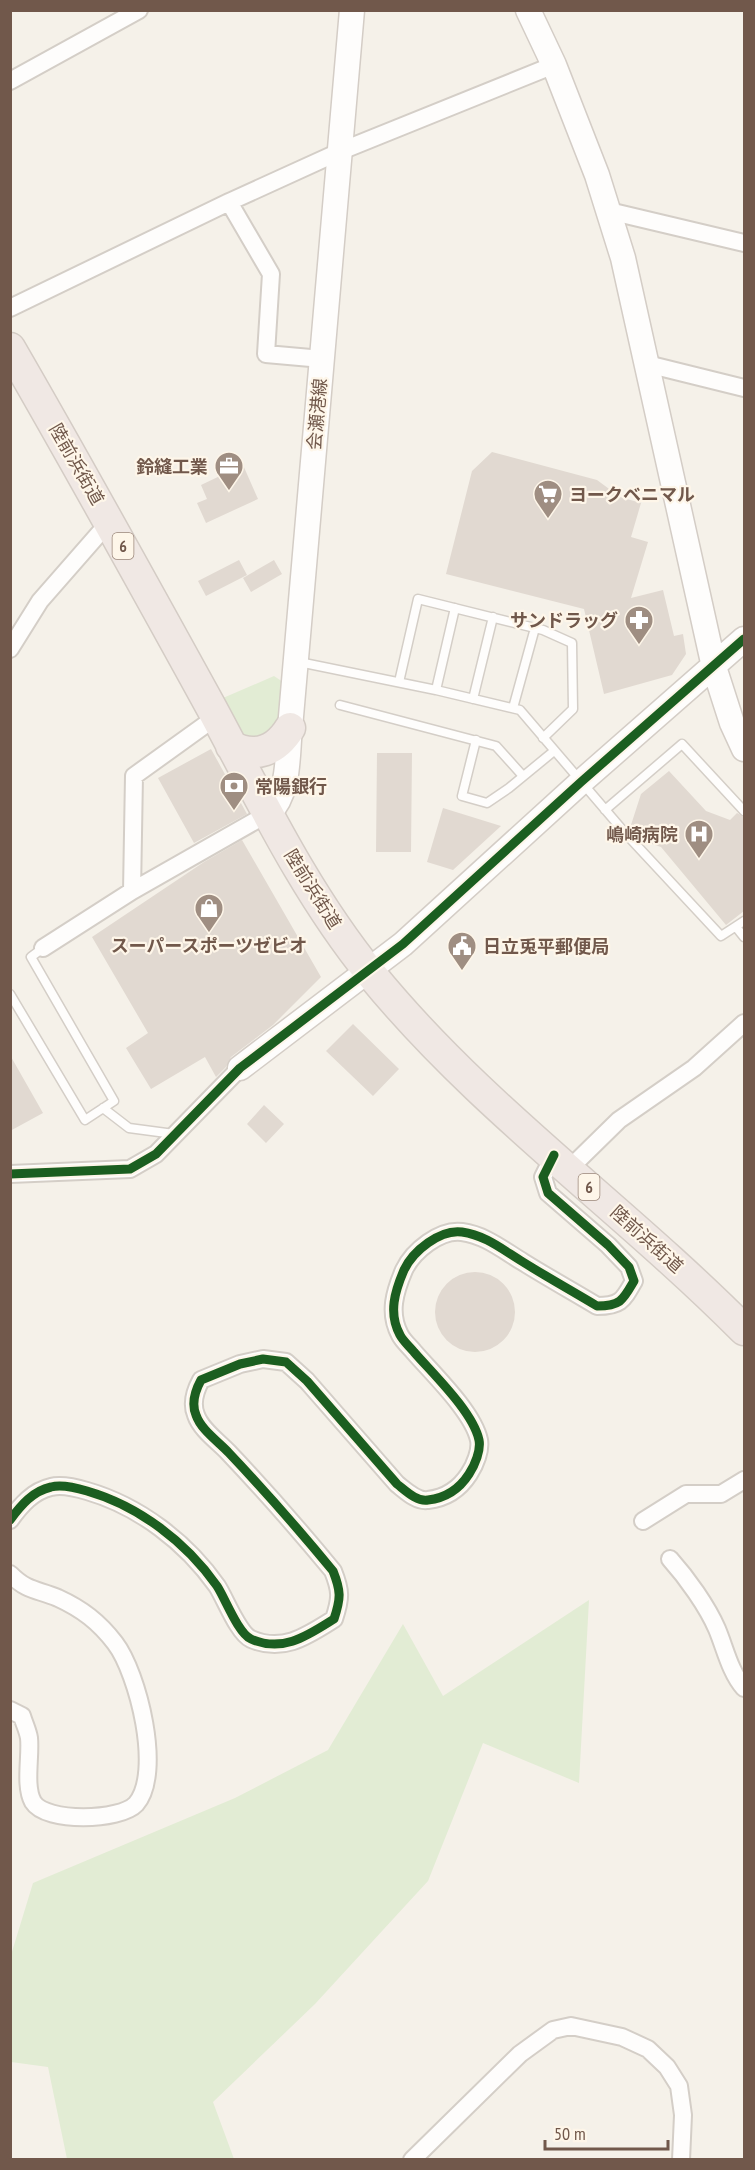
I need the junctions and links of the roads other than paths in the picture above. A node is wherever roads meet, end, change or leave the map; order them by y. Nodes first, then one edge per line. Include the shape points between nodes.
1 (139, 10) edge
2 (352, 10) edge
3 (528, 10) edge
4 (554, 65) junction
5 (10, 81) edge
6 (341, 151) junction
7 (229, 202) junction
8 (609, 212) junction
9 (744, 243) edge
10 (10, 308) edge
11 (10, 348) edge
12 (322, 359) junction
13 (647, 364) junction
14 (744, 388) edge
15 (110, 521) junction
16 (455, 608) junction
17 (493, 617) junction
18 (535, 628) junction
19 (744, 639) edge
20 (10, 649) edge
21 (296, 661) junction
22 (714, 667) junction
23 (399, 682) junction
24 (436, 690) junction
25 (473, 699) junction
26 (340, 705) dead end
27 (513, 708) junction
28 (216, 717) junction
29 (290, 728) junction
30 (543, 738) junction
31 (476, 740) junction
32 (231, 746) junction
33 (744, 749) edge
34 (554, 751) junction
35 (523, 776) junction
36 (581, 782) junction
37 (605, 810) junction
38 (744, 811) edge
39 (269, 813) junction
40 (132, 891) junction
41 (744, 921) edge
42 (736, 927) junction
43 (744, 937) edge
44 (43, 948) joint
45 (369, 971) junction
46 (10, 994) edge
47 (744, 1023) edge
48 (240, 1068) joint
49 (103, 1108) junction
50 (174, 1134) junction
51 (562, 1162) junction
52 (10, 1174) edge
53 (744, 1330) edge
54 (744, 1480) edge
55 (54, 1486) junction
56 (10, 1504) edge
57 (10, 1520) edge
58 (643, 1521) dead end
59 (670, 1560) dead end
60 (10, 1574) edge
61 (744, 1688) edge
62 (10, 1710) edge
63 (412, 2160) edge
64 (681, 2160) edge

1 - 5 street
2 - 6 street, 会瀬港線
3 - 4 street
4 - 6 street
4 - 8 street
6 - 7 street
6 - 12 street, 会瀬港線
7 - 10 street
7 - 12 street via 271,274 266,354
8 - 9 street
8 - 13 street
11 - 15 highway, 陸前浜街道 / 6
12 - 21 street, 会瀬港線
13 - 14 street
13 - 22 street
15 - 20 street via 40,601
15 - 28 highway, 陸前浜街道 / 6
16 - 17 lane
16 - 23 lane via 418,599
16 - 24 lane
17 - 18 lane
17 - 25 lane
18 - 27 lane
18 - 30 lane via 572,643 573,709
19 - 22 street
21 - 23 lane
21 - 29 street, 会瀬港線
22 - 33 street
22 - 36 street
23 - 24 lane
24 - 25 lane
25 - 27 lane
26 - 31 lane
27 - 30 lane via 520,710
28 - 32 highway, 陸前浜街道 / 6
28 - 40 street via 134,776
29 - 32 highway via 274,747 262,752 240,751
29 - 39 street, 会瀬港線 via 283,788 276,807
30 - 34 lane
31 - 35 lane via 496,746
31 - 35 lane via 462,796 487,803
32 - 39 highway, 陸前浜街道 / 6
34 - 35 lane
34 - 36 lane
36 - 37 lane
36 - 45 street
37 - 38 lane via 682,744
37 - 42 lane via 721,936
39 - 40 street
39 - 45 highway, 陸前浜街道 / 6 via 293,860
40 - 44 street
41 - 42 lane
42 - 43 lane
44 - 49 lane via 31,957 114,1101
45 - 48 street
45 - 51 highway, 陸前浜街道 / 6 via 411,1022 456,1067
46 - 49 lane via 85,1120
47 - 51 street via 694,1068
48 - 50 street
49 - 50 lane via 129,1128
50 - 52 street via 156,1154 130,1169
51 - 53 highway, 陸前浜街道 / 6
51 - 55 street via 543,1178 548,1193 629,1267 634,1281 623,1300 611,1306 597,1306 482,1237 460,1231 440,1235 425,1245 408,1262 394,1296 393,1316 400,1336 458,1403 479,1441 470,1473 446,1496 426,1501 397,1484 286,1362 264,1359 240,1364 201,1380 195,1391 196,1416 206,1430 333,1571 340,1589 334,1619 301,1640 283,1645 247,1637 217,1586 193,1556 162,1529 106,1496
54 - 58 street via 721,1494 686,1494
55 - 56 street via 43,1484 26,1490
55 - 57 street via 40,1490 21,1504
59 - 61 street via 716,1627
60 - 62 street via 24,1586 88,1614 116,1644 134,1680 146,1727 144,1790 135,1805 117,1815 69,1817 48,1813 34,1802 29,1787 28,1737 22,1716
63 - 64 street via 520,2054 553,2030 571,2026 622,2037 648,2049 667,2067 679,2086 683,2115

